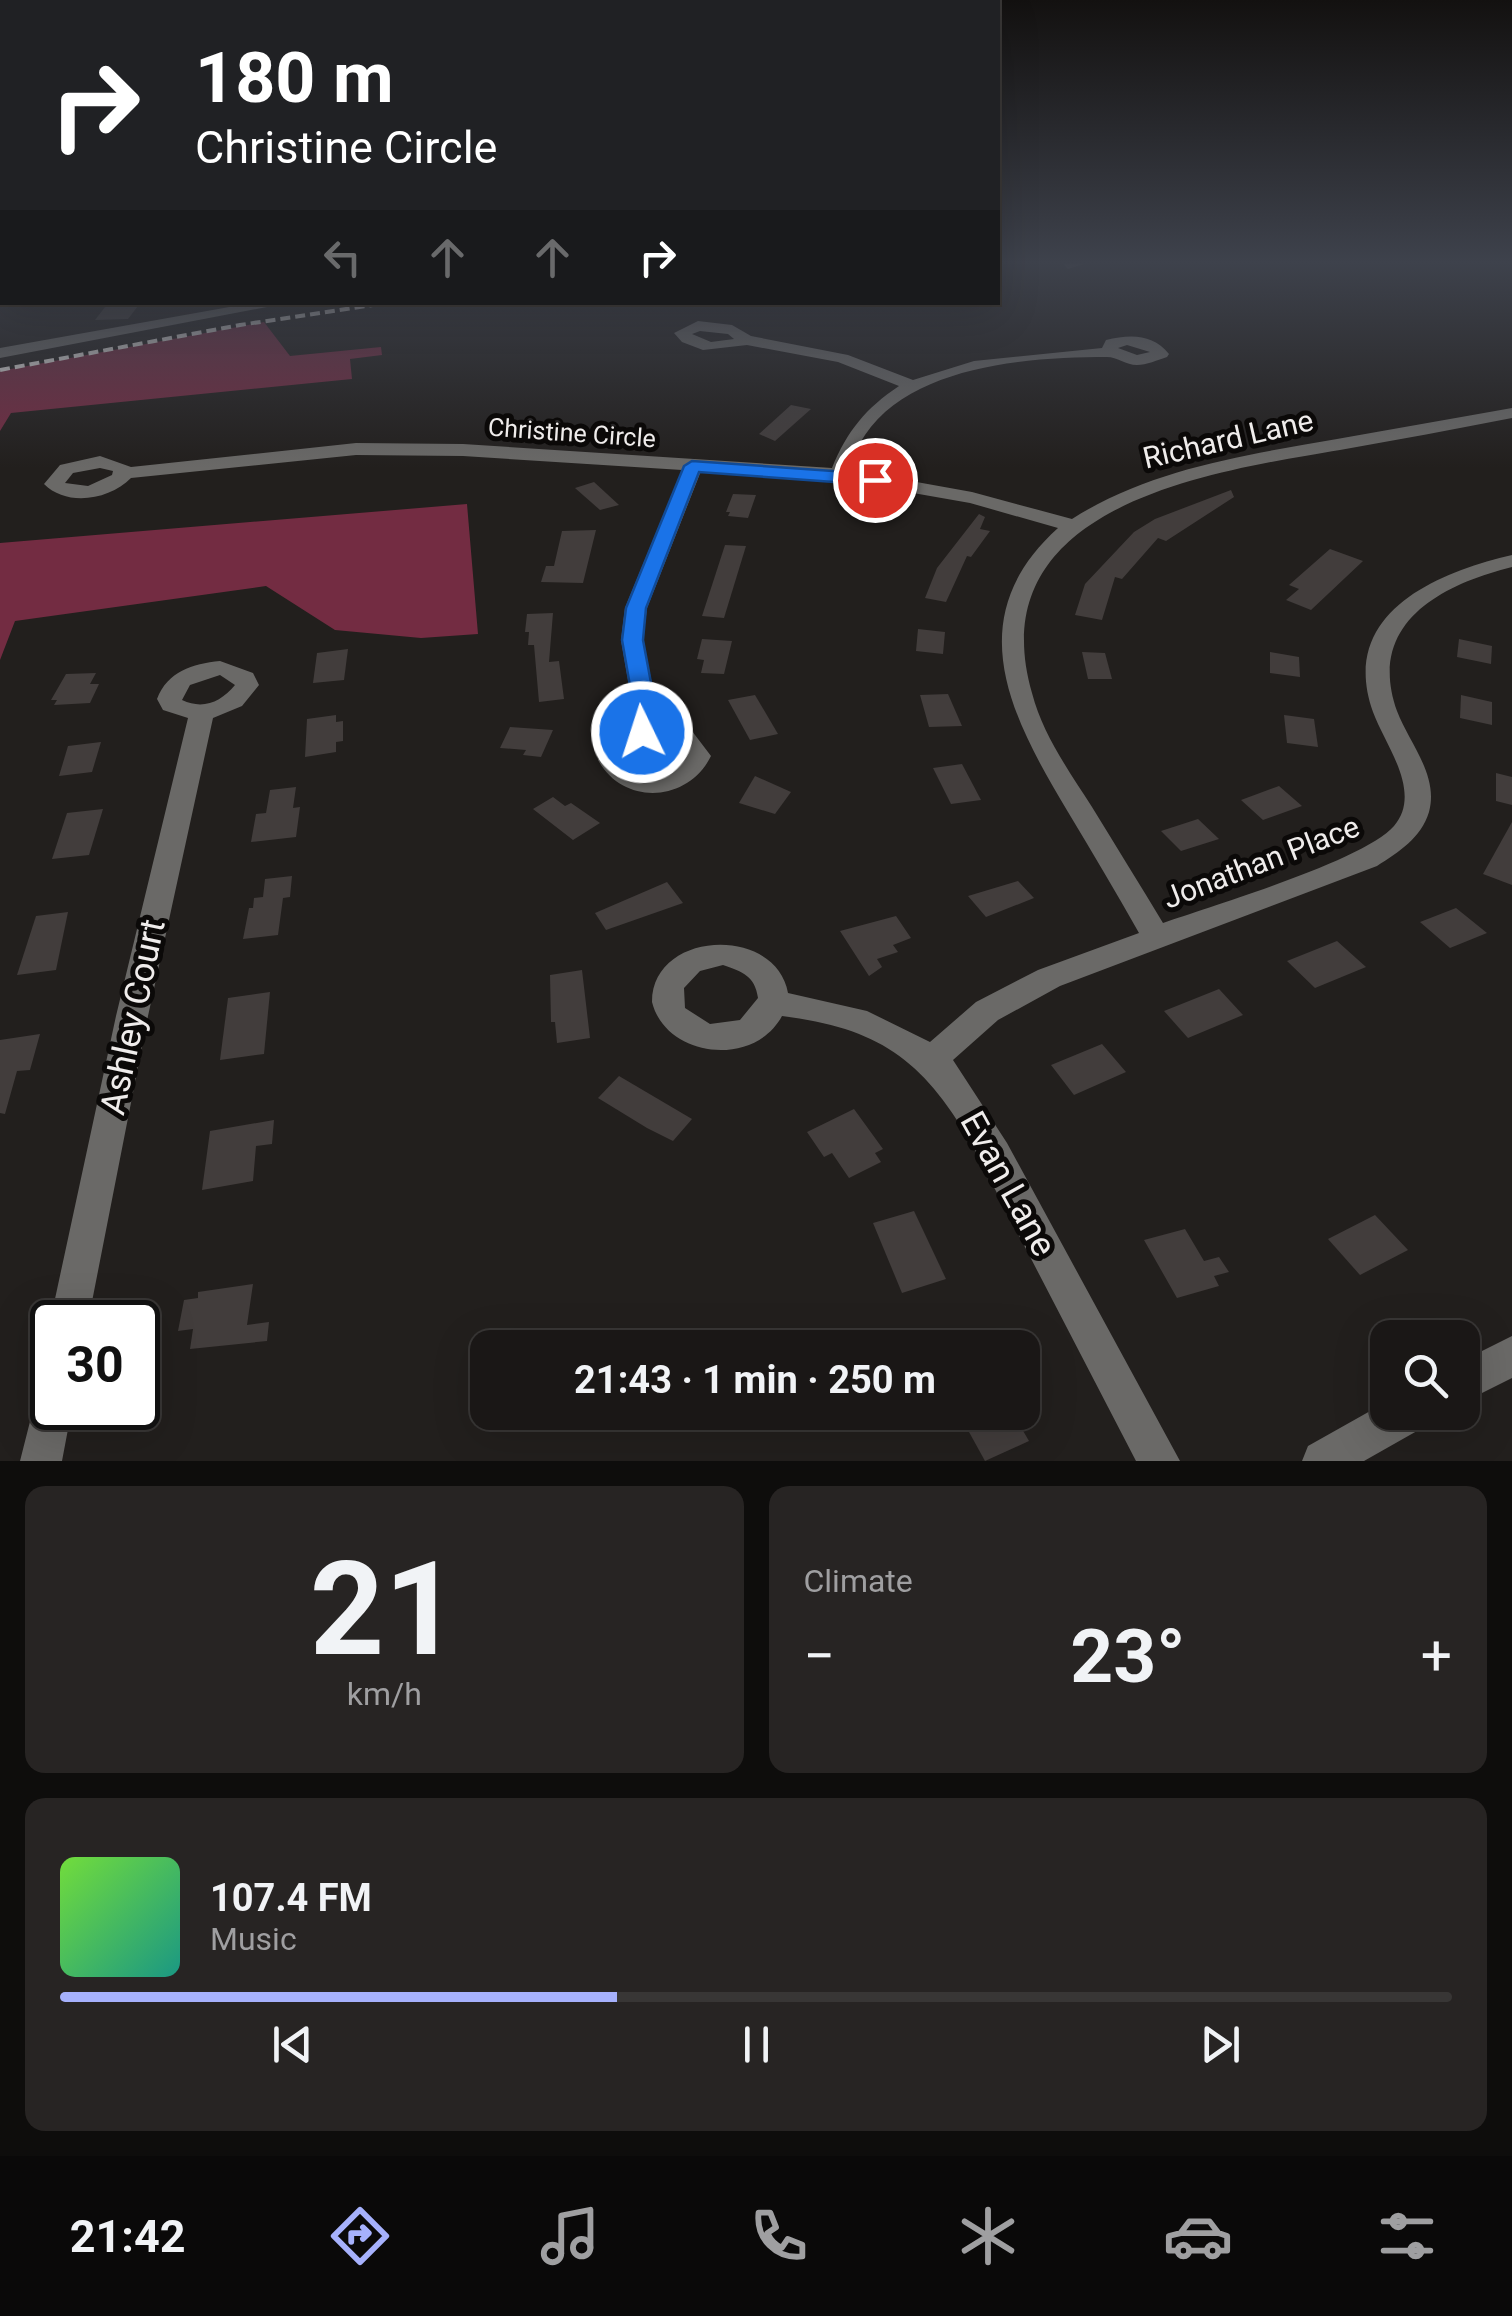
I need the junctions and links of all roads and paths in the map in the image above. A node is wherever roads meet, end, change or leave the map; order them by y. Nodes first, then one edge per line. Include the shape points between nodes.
1 (122, 331) edge
2 (746, 340) dead end
3 (1111, 352) dead end
4 (0, 353) edge
5 (911, 385) junction
6 (1512, 413) edge
7 (692, 466) junction
8 (124, 473) dead end
9 (839, 474) junction
10 (1071, 525) junction
11 (1512, 562) edge
12 (202, 712) dead end
13 (649, 731) dead end
14 (1157, 938) junction
15 (774, 1003) dead end
16 (931, 1060) junction
17 (74, 1300) edge
18 (1512, 1356) edge
19 (1480, 1373) edge
20 (47, 1430) edge
21 (1377, 1430) edge
22 (41, 1461) edge
23 (1158, 1461) edge
24 (1323, 1461) edge

1 - 4 street
2 - 5 street via 842,358
3 - 5 street via 984,366
5 - 9 street via 857,432
6 - 10 street, Richard Lane via 1211,468 1129,494
7 - 8 street, Christine Circle via 403,448
7 - 9 street, Christine Circle
7 - 13 street via 636,608 632,640
9 - 10 street, Christine Circle via 927,488
10 - 14 street, Richard Lane via 1018,599 1010,641 1016,681 1048,756
11 - 14 street, Jonathan Place via 1424,593 1388,630 1378,680 1415,780 1410,825 1367,859
12 - 17 street, Ashley Court
14 - 16 street, Jonathan Place via 1049,978 987,1012
15 - 16 street, Evan Lane via 821,1008
16 - 23 street, Evan Lane via 968,1108
18 - 19 street
20 - 22 street
21 - 24 street

